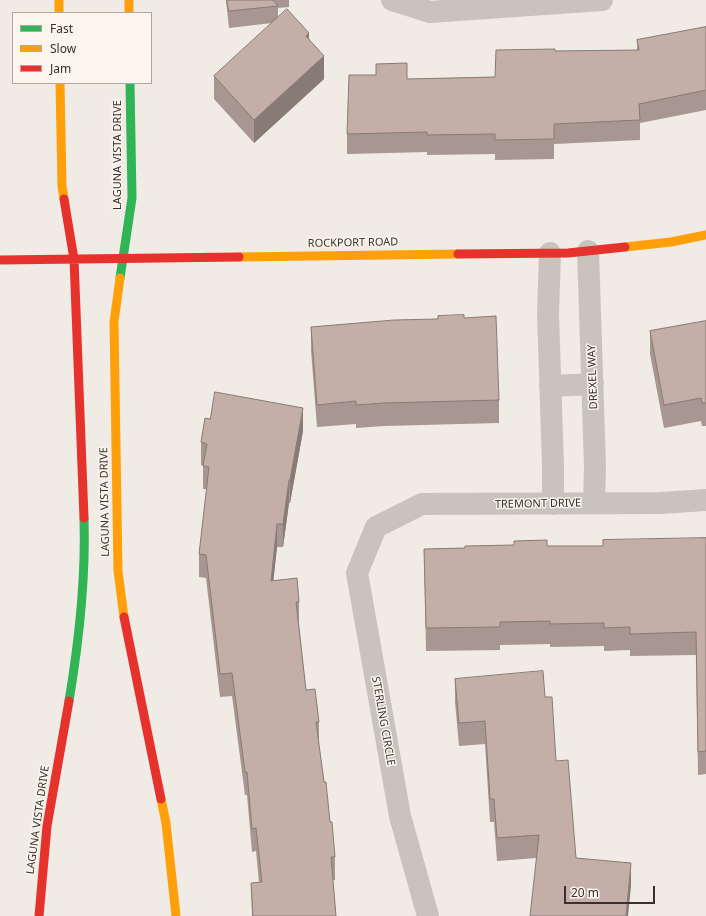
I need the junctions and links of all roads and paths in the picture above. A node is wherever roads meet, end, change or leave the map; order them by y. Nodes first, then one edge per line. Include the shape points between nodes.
1 (59, 0) edge
2 (129, 0) edge
3 (392, 0) edge
4 (602, 0) edge
5 (59, 12) edge
6 (130, 12) edge
7 (60, 84) edge
8 (130, 84) edge
9 (706, 235) edge
10 (588, 251) junction
11 (550, 253) junction
12 (124, 258) junction
13 (74, 259) junction
14 (0, 260) edge
15 (593, 384) junction
16 (550, 386) junction
17 (706, 500) edge
18 (594, 503) junction
19 (553, 504) junction
20 (376, 527) joint
21 (39, 916) edge
22 (176, 916) edge
23 (428, 916) edge

1 - 5 street
2 - 6 street
3 - 4 street via 430,12
7 - 13 street, LAGUNA VISTA DRIVE via 62,186
8 - 12 street, LAGUNA VISTA DRIVE via 132,198
9 - 10 street, ROCKPORT ROAD via 670,242
10 - 11 street, ROCKPORT ROAD
10 - 15 street, DREXEL WAY
11 - 12 street, ROCKPORT ROAD
11 - 16 street
12 - 13 street, ROCKPORT ROAD
12 - 22 street, LAGUNA VISTA DRIVE via 114,322 118,571 125,627 166,823
13 - 14 street, ROCKPORT ROAD
13 - 21 street, LAGUNA VISTA DRIVE via 85,552 82,610 47,826
15 - 16 street
15 - 18 street, DREXEL WAY
16 - 19 street
17 - 18 street, TREMONT DRIVE
18 - 19 street, TREMONT DRIVE
19 - 20 street, TREMONT DRIVE via 422,504
20 - 23 street, STERLING CIRCLE via 357,573 400,816

